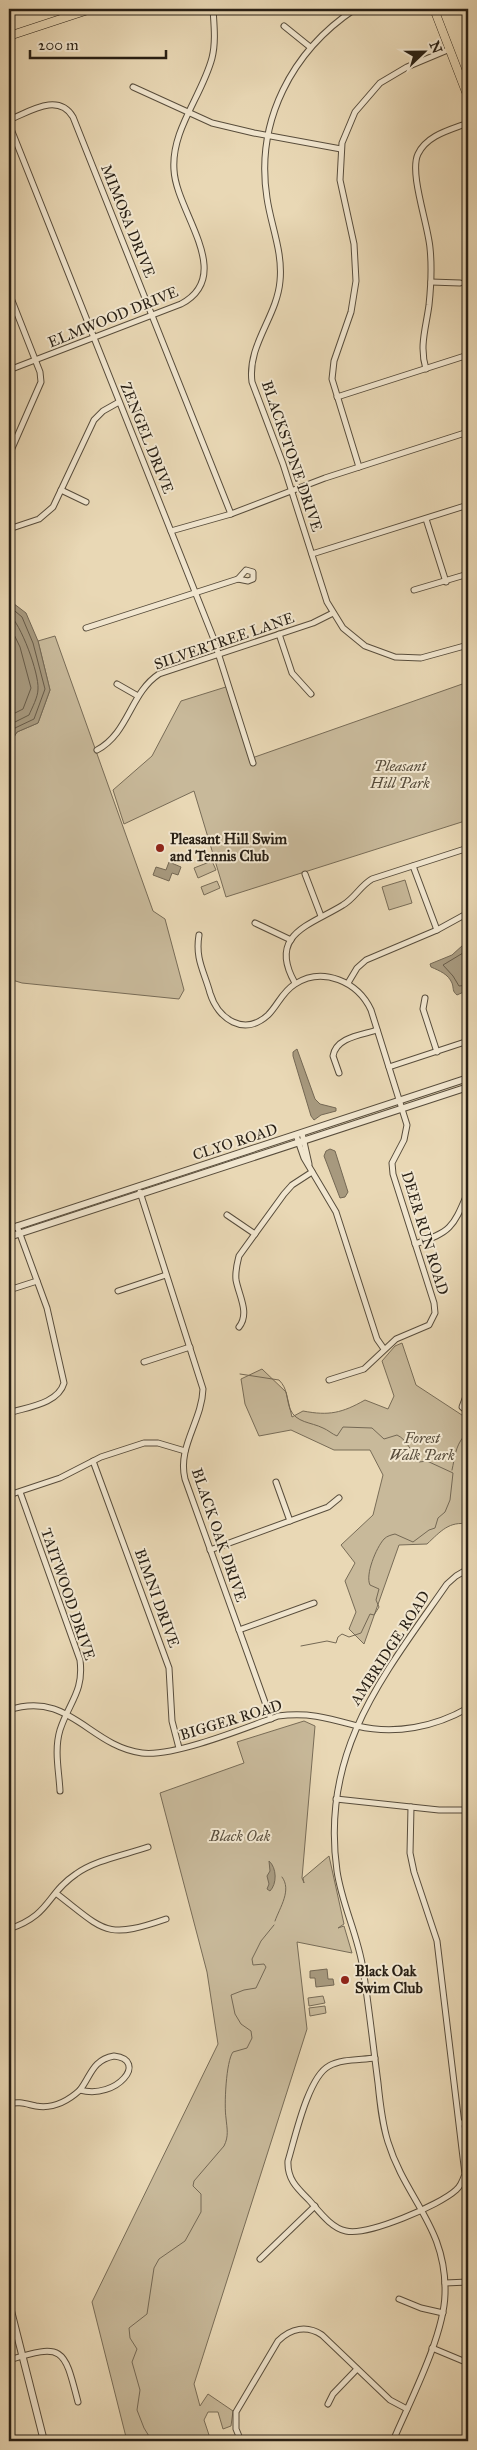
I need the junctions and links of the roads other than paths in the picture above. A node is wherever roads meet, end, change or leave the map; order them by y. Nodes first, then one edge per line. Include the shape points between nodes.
1 (91, 9) edge
2 (213, 9) edge
3 (355, 9) edge
4 (434, 9) edge
5 (80, 11) edge
6 (284, 26) dead end
7 (9, 36) edge
8 (310, 48) junction
9 (450, 49) junction
10 (133, 87) dead end
11 (468, 97) edge
12 (189, 113) junction
13 (9, 120) edge
14 (468, 123) edge
15 (9, 124) edge
16 (268, 135) junction
17 (341, 149) junction
18 (431, 282) junction
19 (460, 283) dead end
20 (9, 293) edge
21 (15, 309) junction
22 (9, 311) edge
23 (152, 315) junction
24 (94, 338) junction
25 (468, 355) edge
26 (36, 361) junction
27 (426, 369) junction
28 (9, 370) edge
29 (337, 397) junction
30 (120, 402) junction
31 (468, 432) edge
32 (9, 455) edge
33 (359, 467) junction
34 (61, 490) junction
35 (292, 491) junction
36 (86, 502) dead end
37 (468, 505) edge
38 (231, 514) junction
39 (426, 519) junction
40 (9, 529) edge
41 (171, 532) junction
42 (312, 554) junction
43 (468, 574) edge
44 (238, 578) dead end
45 (446, 582) junction
46 (414, 590) dead end
47 (195, 592) junction
48 (333, 613) junction
49 (86, 628) dead end
50 (279, 634) junction
51 (468, 645) edge
52 (218, 653) junction
53 (117, 684) dead end
54 (311, 694) dead end
55 (138, 696) junction
56 (97, 750) dead end
57 (253, 763) dead end
58 (468, 848) edge
59 (413, 866) junction
60 (305, 874) dead end
61 (468, 913) edge
62 (321, 916) junction
63 (255, 923) dead end
64 (437, 930) junction
65 (198, 935) dead end
66 (291, 940) junction
67 (348, 983) junction
68 (295, 984) junction
69 (425, 998) dead end
70 (377, 1030) junction
71 (468, 1041) edge
72 (437, 1052) junction
73 (389, 1067) junction
74 (339, 1073) dead end
75 (468, 1078) edge
76 (468, 1087) edge
77 (401, 1100) junction
78 (403, 1109) junction
79 (300, 1138) junction
80 (310, 1169) junction
81 (139, 1190) junction
82 (468, 1192) edge
83 (227, 1215) dead end
84 (16, 1226) junction
85 (9, 1228) edge
86 (20, 1233) junction
87 (255, 1234) junction
88 (9, 1237) edge
89 (415, 1244) junction
90 (166, 1275) junction
91 (37, 1281) junction
92 (9, 1290) edge
93 (118, 1291) dead end
94 (239, 1327) dead end
95 (190, 1346) junction
96 (384, 1349) junction
97 (144, 1362) dead end
98 (329, 1380) dead end
99 (468, 1391) edge
100 (468, 1412) edge
101 (9, 1413) edge
102 (184, 1451) junction
103 (93, 1461) junction
104 (276, 1482) dead end
105 (20, 1492) junction
106 (9, 1495) edge
107 (339, 1498) dead end
108 (290, 1521) junction
109 (210, 1550) junction
110 (468, 1569) edge
111 (314, 1603) dead end
112 (239, 1630) junction
113 (468, 1708) edge
114 (9, 1710) edge
115 (67, 1713) junction
116 (271, 1719) junction
117 (356, 1725) junction
118 (179, 1748) junction
119 (60, 1791) dead end
120 (336, 1799) junction
121 (411, 1807) junction
122 (468, 1810) edge
123 (148, 1847) dead end
124 (57, 1894) junction
125 (166, 1919) dead end
126 (9, 1927) edge
127 (375, 2058) junction
128 (80, 2090) junction
129 (9, 2104) edge
130 (468, 2122) edge
131 (460, 2124) junction
132 (315, 2206) junction
133 (422, 2211) junction
134 (260, 2259) dead end
135 (468, 2282) edge
136 (445, 2283) junction
137 (399, 2298) dead end
138 (9, 2303) edge
139 (443, 2314) junction
140 (11, 2322) edge
141 (432, 2348) junction
142 (22, 2356) junction
143 (9, 2360) edge
144 (468, 2363) edge
145 (357, 2369) junction
146 (78, 2402) dead end
147 (328, 2404) dead end
148 (407, 2409) junction
149 (43, 2440) edge
150 (34, 2441) edge
151 (241, 2441) edge
152 (393, 2441) edge

1 - 5 main road
2 - 12 street, ELMWOOD DRIVE via 213,51
3 - 8 street, BLACKSTONE DRIVE
4 - 9 main road
5 - 7 main road
6 - 8 street
8 - 16 street, BLACKSTONE DRIVE via 283,88
9 - 11 main road
9 - 17 street via 398,71 380,83 355,112
10 - 12 street
12 - 16 street via 228,128
12 - 23 street, ELMWOOD DRIVE via 176,144 174,172 203,253 204,276 199,290 189,299
13 - 23 street, MIMOSA DRIVE via 50,104 64,107 70,113
14 - 18 street via 431,139 417,156 415,175 428,228
15 - 24 street, ZENGEL DRIVE
16 - 17 street
16 - 35 street, BLACKSTONE DRIVE via 265,186 279,251 280,278 274,309 254,352 251,375
17 - 29 street via 340,180 356,271 351,312 333,370
18 - 19 street
18 - 27 street via 422,348
20 - 21 street
21 - 22 street
21 - 26 street
23 - 24 street, ELMWOOD DRIVE
23 - 38 street, MIMOSA DRIVE
24 - 26 street, ELMWOOD DRIVE
24 - 30 street, ZENGEL DRIVE
25 - 27 street
26 - 28 street, ELMWOOD DRIVE
26 - 32 street via 41,377 40,387
27 - 29 street
29 - 33 street
30 - 34 street via 97,415
30 - 41 street, ZENGEL DRIVE
31 - 33 street
33 - 35 street
34 - 36 street
34 - 40 street via 45,515
35 - 38 street
35 - 42 street, BLACKSTONE DRIVE
37 - 39 street
38 - 41 street
39 - 42 street
39 - 45 street
41 - 47 street, ZENGEL DRIVE
42 - 48 street, BLACKSTONE DRIVE
43 - 45 street
44 - 47 street
45 - 46 street
47 - 49 street
47 - 52 street, ZENGEL DRIVE
48 - 50 street, SILVERTREE LANE
48 - 51 street, BLACKSTONE DRIVE via 356,640 373,651 391,656 421,658
50 - 52 street, SILVERTREE LANE
50 - 54 street via 292,673
52 - 55 street, SILVERTREE LANE via 159,674
52 - 57 street, ZENGEL DRIVE
53 - 55 street
55 - 56 street, SILVERTREE LANE via 116,736
58 - 59 street
59 - 62 street via 372,879 346,903
59 - 64 street
60 - 62 street
61 - 64 street
62 - 66 street via 304,925
63 - 66 street
64 - 67 street via 366,960
65 - 68 street, DEER RUN ROAD via 197,958 214,1006 229,1021 246,1024 262,1020 282,994
66 - 68 street via 287,960
67 - 68 street, DEER RUN ROAD via 319,976
67 - 70 street, DEER RUN ROAD via 366,1000
69 - 72 street via 424,1010
70 - 73 street, DEER RUN ROAD
70 - 74 street via 344,1040 337,1046 333,1056
71 - 72 street
72 - 73 street
73 - 77 street, DEER RUN ROAD
75 - 77 street, CLYO ROAD
76 - 78 street, CLYO ROAD
77 - 78 street, DEER RUN ROAD
77 - 79 street, CLYO ROAD
78 - 79 street, CLYO ROAD
78 - 89 street, DEER RUN ROAD via 406,1132 392,1167
79 - 80 street
79 - 81 street, CLYO ROAD
80 - 87 street via 288,1189
80 - 96 street via 336,1212 377,1339
81 - 84 street, CLYO ROAD
81 - 86 street, CLYO ROAD
81 - 90 street, BLACK OAK DRIVE
82 - 89 street via 449,1228 438,1236
83 - 87 street
84 - 85 street, CLYO ROAD
84 - 86 street
86 - 88 street, CLYO ROAD
86 - 91 street
87 - 94 street via 239,1256 236,1267 244,1309 244,1321
89 - 96 street, DEER RUN ROAD via 435,1313 429,1325 396,1339
90 - 93 street
90 - 95 street, BLACK OAK DRIVE
91 - 92 street
91 - 101 street via 47,1308 64,1383 54,1398
95 - 97 street
95 - 102 street, BLACK OAK DRIVE via 201,1381 202,1396
96 - 98 street, DEER RUN ROAD via 364,1369
99 - 100 street via 462,1407
102 - 103 street via 150,1442
102 - 109 street, BLACK OAK DRIVE via 184,1479
103 - 105 street via 60,1478
103 - 118 street, BIMNI DRIVE via 169,1668 172,1721
104 - 108 street
105 - 106 street
105 - 115 street, TAITWOOD DRIVE via 80,1660 80,1686
107 - 108 street via 328,1507
108 - 109 street
109 - 112 street, BLACK OAK DRIVE
110 - 117 street, AMBRIDGE ROAD via 447,1584 379,1684
111 - 112 street
112 - 116 street, BLACK OAK DRIVE
113 - 117 street, BIGGER ROAD via 415,1728 385,1729
114 - 115 street, BIGGER ROAD via 42,1705
115 - 118 street, BIGGER ROAD via 125,1749 150,1754
115 - 119 street, TAITWOOD DRIVE via 57,1744
116 - 117 street, BIGGER ROAD via 309,1714
116 - 118 street, BIGGER ROAD
117 - 120 street, AMBRIDGE ROAD
120 - 121 street
120 - 127 street, AMBRIDGE ROAD via 334,1839 337,1874 362,1962
121 - 122 street
121 - 131 street via 410,1852 437,1941
123 - 124 street via 84,1869 71,1877
124 - 125 street via 108,1930 128,1931
124 - 126 street via 38,1915 23,1924
127 - 132 street via 333,2064 317,2077 288,2166 292,2181
127 - 133 street, AMBRIDGE ROAD via 386,2136 401,2175
128 - 128 street via 90,2070 99,2061 114,2056 126,2063 128,2074 120,2084 100,2091
128 - 129 street via 55,2105
130 - 131 street
131 - 133 street via 466,2169 463,2180 454,2192
132 - 133 street via 335,2226 352,2232
132 - 134 street
133 - 136 street, AMBRIDGE ROAD via 442,2254
135 - 136 street
136 - 139 street, AMBRIDGE ROAD
137 - 139 street
138 - 140 street
139 - 141 street, AMBRIDGE ROAD
140 - 142 street
141 - 144 street
141 - 148 street, AMBRIDGE ROAD
142 - 143 street
142 - 146 street via 47,2350 63,2356
142 - 149 street
145 - 147 street via 333,2394
145 - 148 street via 390,2400
145 - 151 street via 318,2333 302,2329 286,2334 275,2346 236,2412 236,2429
148 - 152 street, AMBRIDGE ROAD
149 - 150 street

